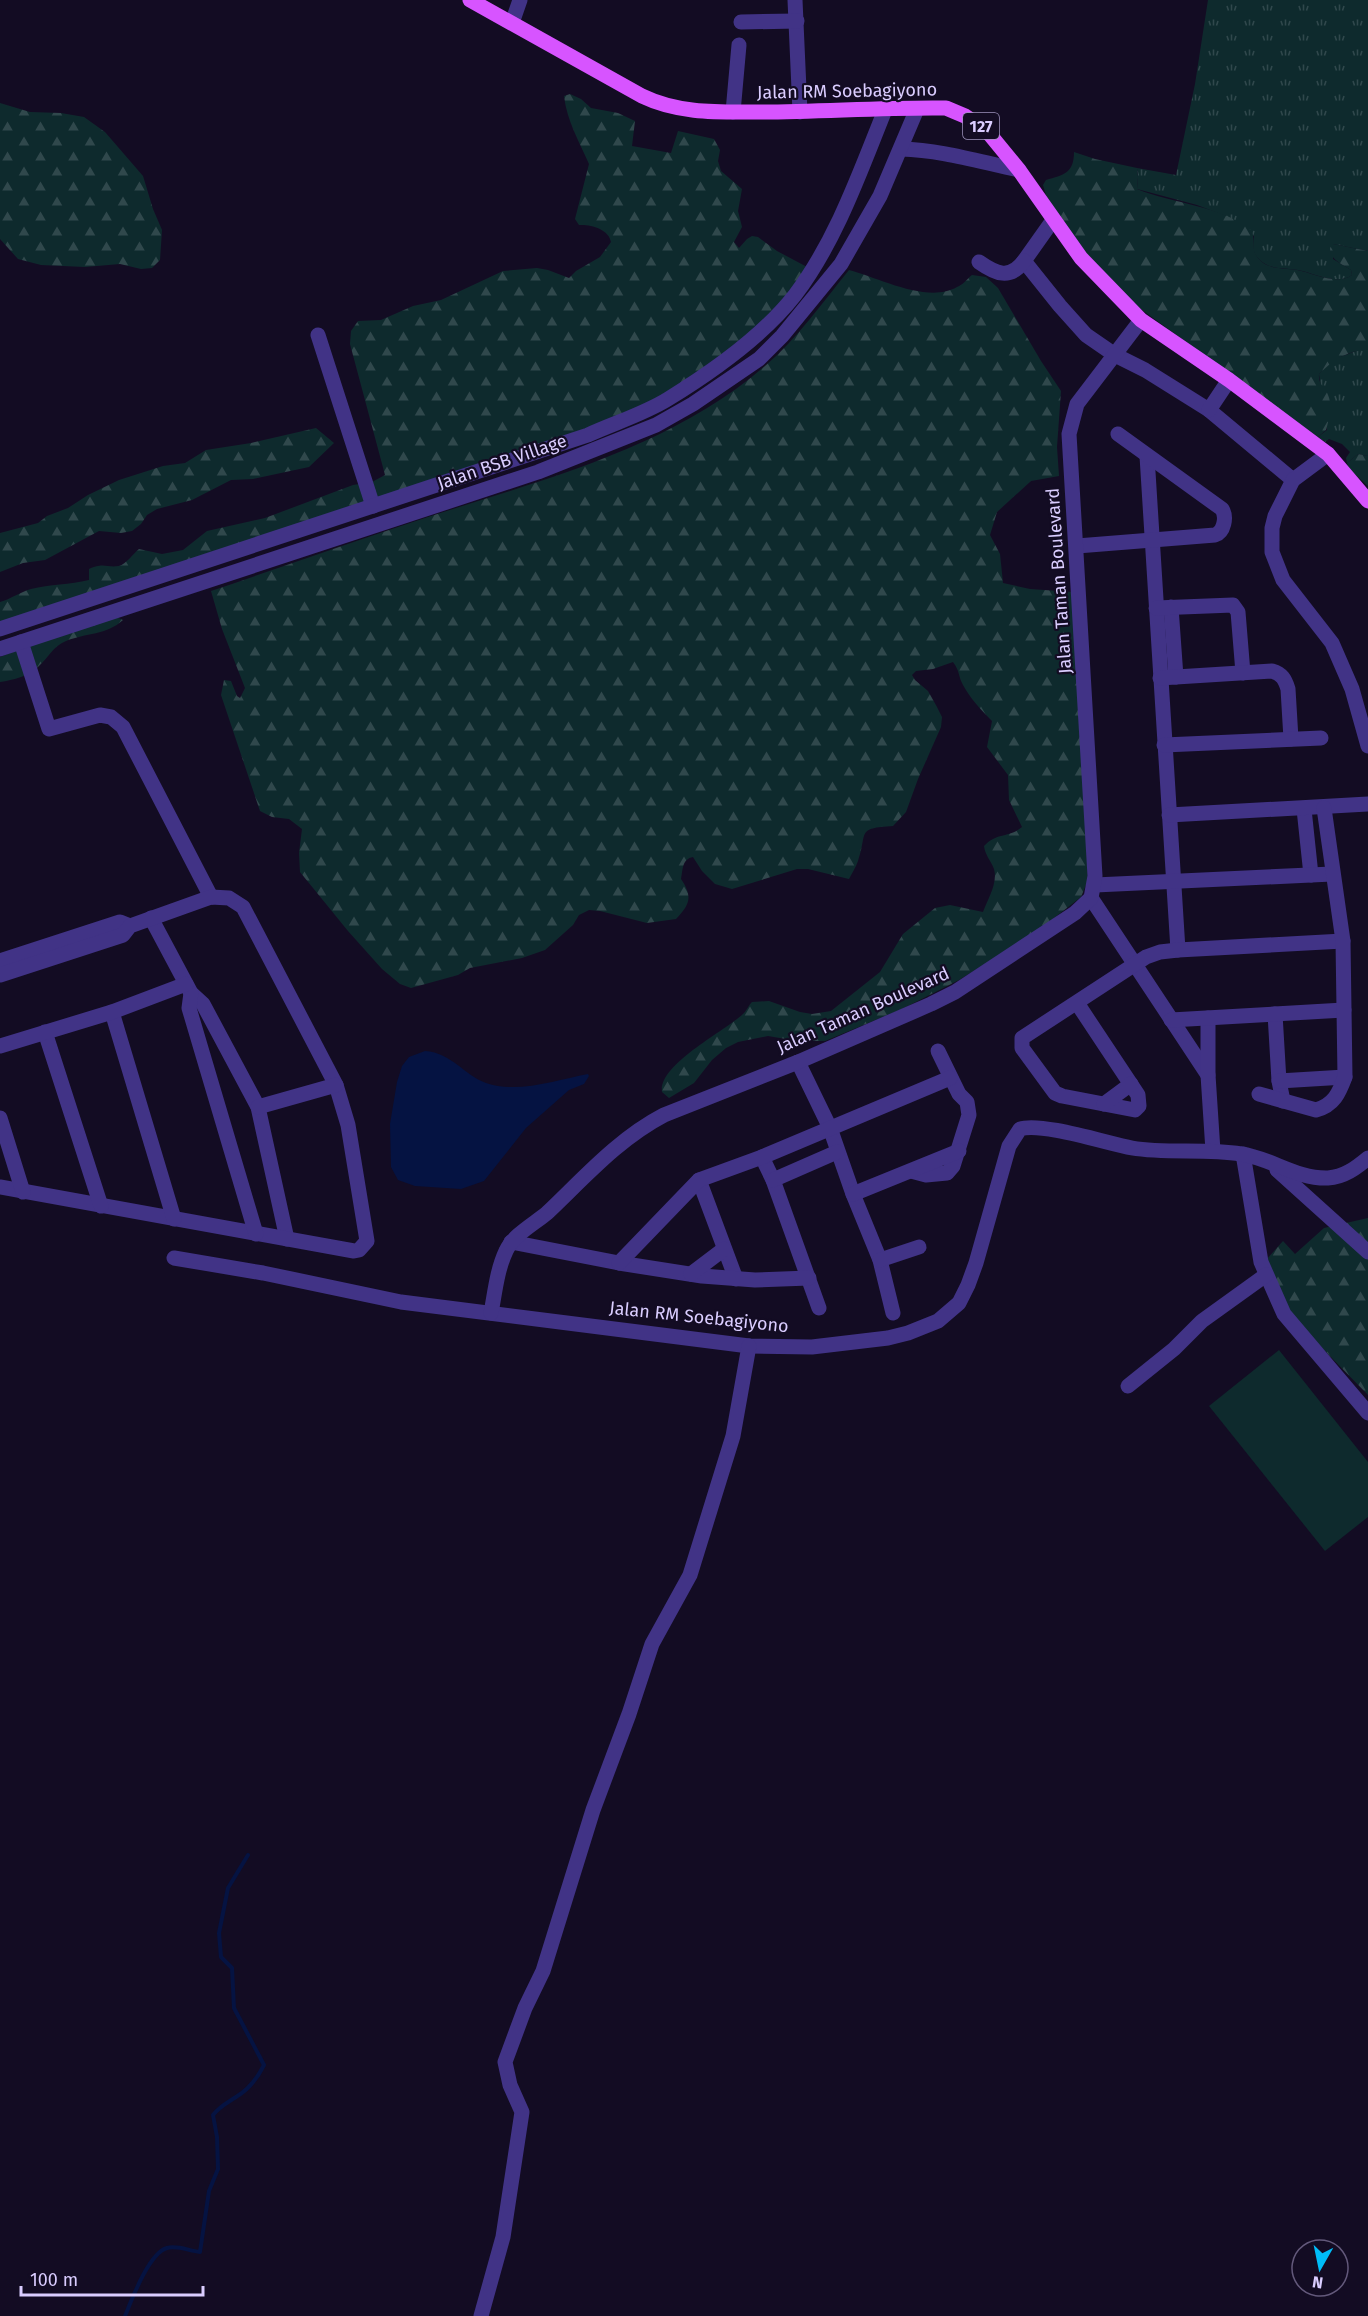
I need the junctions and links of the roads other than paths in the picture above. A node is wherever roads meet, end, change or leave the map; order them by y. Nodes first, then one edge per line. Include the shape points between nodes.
1 (470, 0) edge
2 (520, 0) edge
3 (795, 0) edge
4 (797, 21) junction
5 (741, 22) dead end
6 (512, 23) junction
7 (739, 45) dead end
8 (917, 109) junction
9 (885, 110) junction
10 (733, 112) junction
11 (800, 112) junction
12 (902, 149) junction
13 (1019, 170) junction
14 (1053, 220) junction
15 (1024, 261) junction
16 (979, 262) dead end
17 (1141, 320) junction
18 (318, 335) dead end
19 (1115, 355) junction
20 (1229, 380) junction
21 (1209, 410) junction
22 (1118, 434) dead end
23 (1328, 454) junction
24 (1147, 456) junction
25 (1293, 480) junction
26 (1368, 501) edge
27 (373, 506) junction
28 (1152, 540) junction
29 (1077, 546) junction
30 (1164, 607) junction
31 (0, 629) edge
32 (21, 642) junction
33 (0, 649) edge
34 (1243, 673) junction
35 (1176, 677) junction
36 (1160, 678) junction
37 (1321, 738) dead end
38 (1367, 738) edge
39 (1291, 740) junction
40 (1164, 745) junction
41 (1368, 804) edge
42 (1324, 808) junction
43 (1304, 809) junction
44 (1168, 814) junction
45 (1332, 874) junction
46 (1311, 875) junction
47 (1173, 882) junction
48 (1093, 892) junction
49 (211, 897) junction
50 (151, 918) junction
51 (130, 926) junction
52 (1343, 941) junction
53 (1178, 950) junction
54 (0, 961) edge
55 (1134, 965) junction
56 (0, 975) edge
57 (188, 989) junction
58 (1077, 1003) junction
59 (1344, 1010) junction
60 (112, 1012) junction
61 (1275, 1014) junction
62 (1208, 1017) junction
63 (1171, 1020) junction
64 (45, 1032) junction
65 (0, 1046) edge
66 (938, 1051) dead end
67 (798, 1062) junction
68 (1208, 1075) junction
69 (1345, 1077) junction
70 (950, 1078) junction
71 (1279, 1081) junction
72 (1131, 1084) junction
73 (336, 1085) junction
74 (1259, 1094) dead end
75 (1283, 1101) junction
76 (1104, 1104) junction
77 (258, 1107) junction
78 (0, 1118) edge
79 (830, 1128) junction
80 (1213, 1151) junction
81 (837, 1152) junction
82 (1243, 1154) junction
83 (762, 1157) junction
84 (1368, 1158) edge
85 (1268, 1162) junction
86 (699, 1180) junction
87 (773, 1180) junction
88 (0, 1187) edge
89 (23, 1192) junction
90 (853, 1194) junction
91 (102, 1206) junction
92 (174, 1219) junction
93 (256, 1234) junction
94 (286, 1239) junction
95 (511, 1242) junction
96 (919, 1247) dead end
97 (724, 1249) junction
98 (1368, 1252) edge
99 (174, 1258) dead end
100 (880, 1260) junction
101 (619, 1263) junction
102 (691, 1274) junction
103 (1266, 1275) junction
104 (809, 1278) junction
105 (736, 1279) junction
106 (819, 1308) dead end
107 (491, 1313) junction
108 (893, 1313) dead end
109 (749, 1346) junction
110 (1128, 1386) dead end
111 (1368, 1413) edge
112 (481, 2316) edge

1 - 6 main road, Jalan RM Soebagiyono / 127
2 - 6 street
3 - 4 street
4 - 5 street
4 - 11 street
6 - 10 main road, Jalan RM Soebagiyono / 127 via 654,102 685,110
7 - 10 street
8 - 9 main road, Jalan RM Soebagiyono / 127
8 - 12 street, Jalan BSB Village
8 - 13 main road, Jalan RM Soebagiyono / 127 via 946,108 976,121
9 - 11 main road, Jalan RM Soebagiyono / 127
9 - 27 street via 821,254 795,295 744,345 666,400 598,430
10 - 11 main road, Jalan RM Soebagiyono / 127
12 - 13 street via 924,149
12 - 32 street, Jalan BSB Village via 852,248 782,336 733,378 665,420 538,472
13 - 14 main road, Jalan RM Soebagiyono / 127
14 - 15 street
14 - 17 main road, Jalan RM Soebagiyono / 127 via 1089,267
15 - 16 street via 1009,273 994,271
15 - 19 street via 1086,335
17 - 19 street, Jalan Taman Boulevard
17 - 20 main road, Jalan RM Soebagiyono / 127
18 - 27 street
19 - 21 street
19 - 29 street, Jalan Taman Boulevard via 1077,404 1070,427
20 - 21 street
20 - 23 main road, Jalan RM Soebagiyono / 127
21 - 25 street
22 - 24 street
23 - 25 street
23 - 26 main road, Jalan RM Soebagiyono / 127
24 - 28 street
24 - 28 street via 1225,512 1219,534
25 - 38 street via 1275,516 1272,552 1283,580 1332,643
27 - 31 street
28 - 29 street
28 - 30 street
29 - 48 street, Jalan Taman Boulevard
30 - 34 street via 1236,607
30 - 35 street
30 - 36 street
32 - 33 street, Jalan BSB Village
32 - 49 street via 49,729 100,715 111,717 123,727
34 - 35 street
34 - 39 street via 1272,671 1282,676 1288,689
35 - 36 street
36 - 40 street
37 - 39 street
39 - 40 street
40 - 44 street
41 - 42 street
42 - 43 street
42 - 45 street
43 - 44 street
43 - 46 street
44 - 47 street
45 - 46 street
45 - 52 street
46 - 47 street
47 - 48 street
47 - 53 street
48 - 55 street
48 - 67 street, Jalan Taman Boulevard via 1075,913 955,992
49 - 50 street
49 - 73 street via 229,898 243,908
50 - 51 street
50 - 57 street
51 - 54 street via 120,922
51 - 56 street via 123,935
52 - 53 street
52 - 59 street
53 - 55 street via 1152,954
55 - 58 street
55 - 63 street
57 - 60 street
57 - 77 street via 203,1004
57 - 93 street via 189,1008
58 - 72 street
58 - 76 street via 1020,1041 1054,1093
59 - 61 street
59 - 69 street
60 - 64 street
60 - 92 street
61 - 62 street
61 - 71 street
62 - 63 street
62 - 68 street
63 - 68 street
64 - 65 street
64 - 91 street
66 - 70 street
67 - 79 street
67 - 95 street, Jalan Taman Boulevard via 664,1115 641,1128
68 - 80 street
69 - 71 street
69 - 75 street via 1337,1096 1324,1107 1316,1110
70 - 79 street
70 - 90 street via 967,1102 969,1115 959,1150
71 - 75 street
72 - 76 street
72 - 76 street via 1138,1095 1137,1108
73 - 77 street
73 - 94 street via 348,1125 367,1241 354,1251
74 - 75 street
77 - 94 street
78 - 89 street
79 - 81 street
79 - 83 street
80 - 82 street, Jalan RM Soebagiyono
80 - 109 street, Jalan RM Soebagiyono via 1147,1150 1042,1128 1020,1129 1010,1146 968,1285 949,1313 923,1327 888,1338 812,1347
81 - 87 street
81 - 90 street
82 - 85 street, Jalan RM Soebagiyono
82 - 103 street
83 - 86 street
83 - 87 street
84 - 85 street, Jalan RM Soebagiyono via 1346,1174 1329,1178 1300,1174
85 - 98 street
86 - 97 street
86 - 101 street
87 - 104 street
88 - 89 street
89 - 91 street
90 - 100 street
91 - 92 street
92 - 93 street
93 - 94 street
95 - 101 street
95 - 107 street, Jalan Taman Boulevard via 499,1268
96 - 100 street
97 - 102 street
97 - 105 street
99 - 107 street, Jalan RM Soebagiyono via 401,1302
100 - 108 street
101 - 102 street
102 - 105 street
103 - 110 street via 1202,1321
103 - 111 street via 1284,1314
104 - 105 street
104 - 106 street
107 - 109 street, Jalan RM Soebagiyono
109 - 112 street via 733,1436 690,1575 652,1644 593,1810 543,1971 504,2062 522,2112 503,2237

